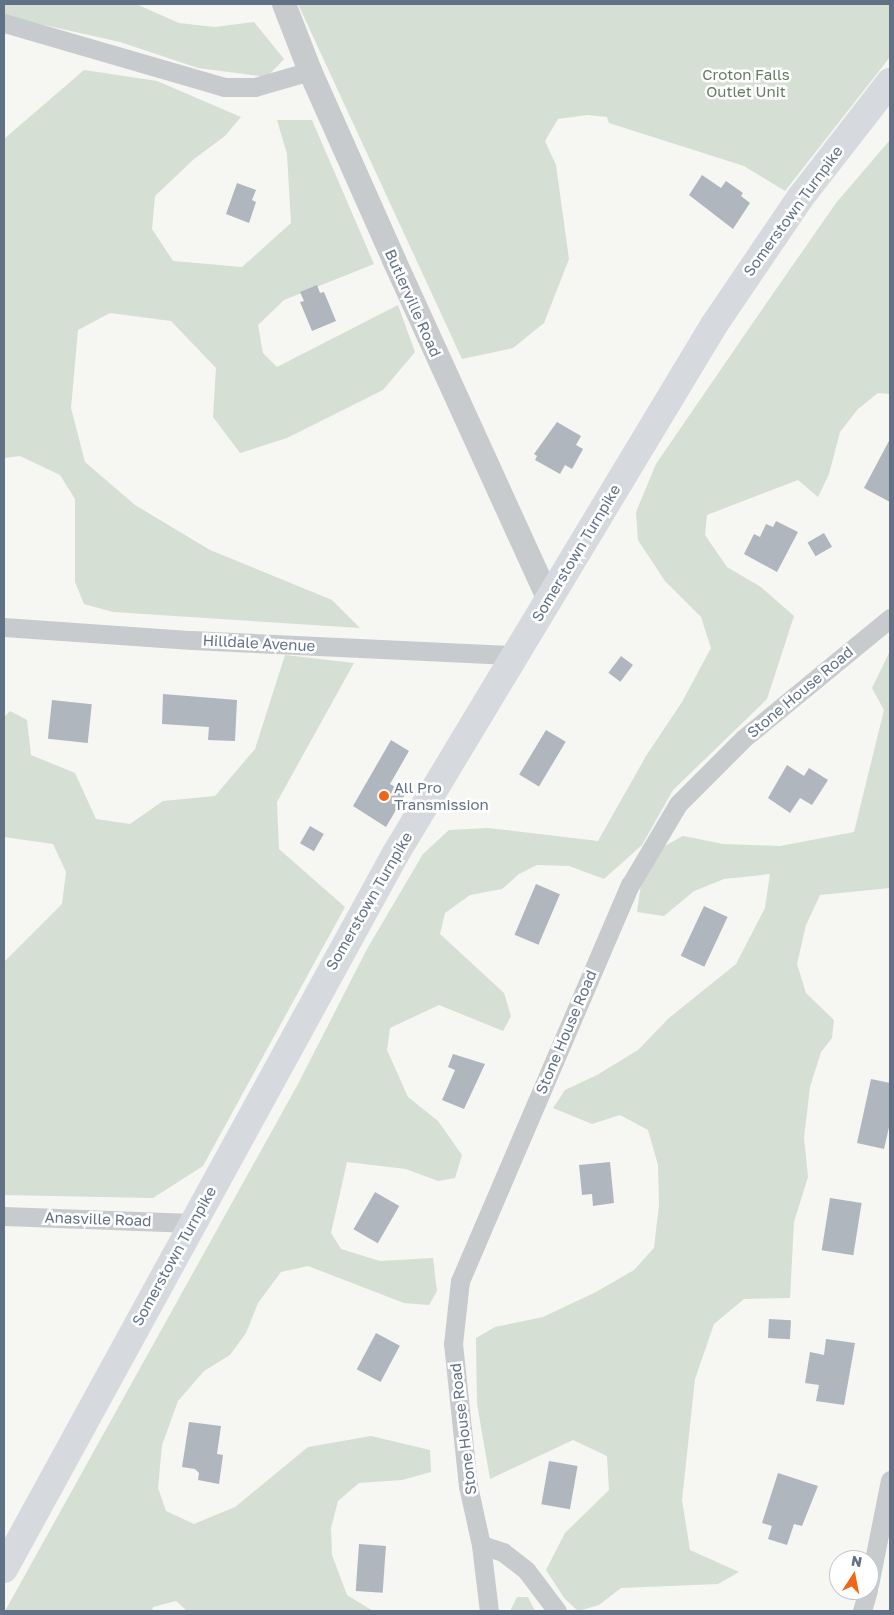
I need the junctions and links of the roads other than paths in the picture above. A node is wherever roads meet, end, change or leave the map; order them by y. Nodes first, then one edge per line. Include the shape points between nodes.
1 (284, 4) edge
2 (4, 23) edge
3 (310, 71) junction
4 (890, 82) edge
5 (548, 598) junction
6 (890, 618) edge
7 (4, 627) edge
8 (515, 655) junction
9 (4, 1216) edge
10 (192, 1223) junction
11 (890, 1480) edge
12 (481, 1545) junction
13 (876, 1550) edge
14 (4, 1569) edge
15 (489, 1611) edge
16 (557, 1611) edge

1 - 3 street, Butlerville Road
2 - 3 street via 224,87 255,87
3 - 5 street, Butlerville Road
4 - 5 main road, Somerstown Turnpike via 757,258
5 - 8 main road, Somerstown Turnpike
6 - 12 street, Stone House Road via 744,738 678,804 626,893 460,1282 453,1344 468,1486
7 - 8 street, Hilldale Avenue via 192,640
8 - 10 main road, Somerstown Turnpike via 352,928
9 - 10 street, Anasville Road
10 - 14 main road, Somerstown Turnpike
11 - 13 street
12 - 15 street, Stone House Road
12 - 16 street via 503,1552 526,1570

